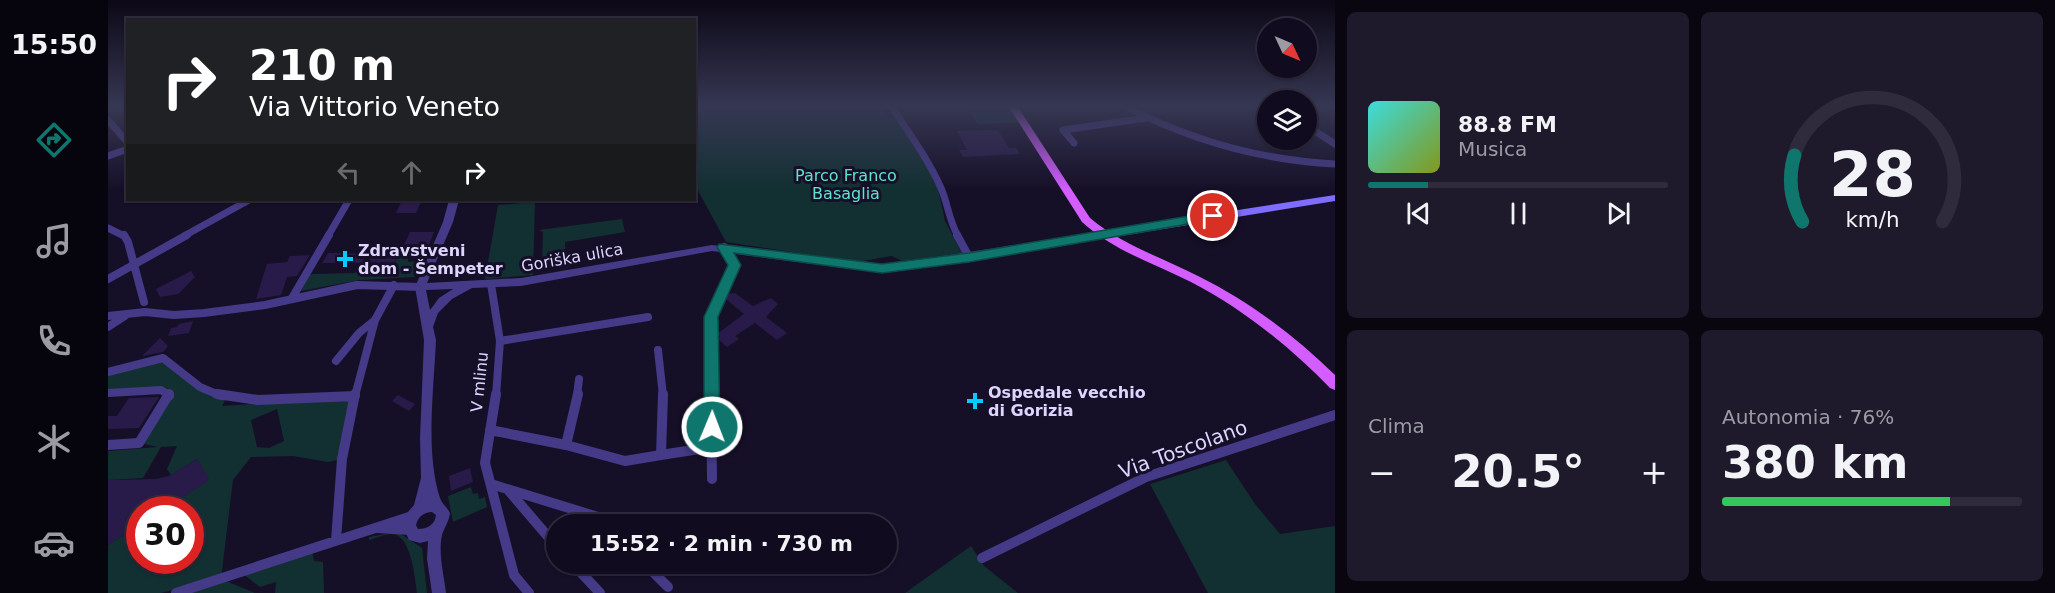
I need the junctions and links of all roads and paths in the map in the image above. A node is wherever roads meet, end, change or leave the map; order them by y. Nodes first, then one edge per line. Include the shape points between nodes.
1 (910, 135) edge
2 (1031, 135) edge
3 (1067, 135) edge
4 (1188, 135) edge
5 (1321, 135) edge
6 (1074, 143) dead end
7 (1335, 144) edge
8 (126, 150) edge
9 (108, 156) edge
10 (1335, 164) edge
11 (1335, 198) edge
12 (247, 201) edge
13 (348, 201) edge
14 (454, 201) edge
15 (108, 228) edge
16 (1102, 235) junction
17 (725, 248) junction
18 (969, 257) junction
19 (133, 264) junction
20 (108, 279) edge
21 (473, 284) junction
22 (491, 284) junction
23 (394, 285) junction
24 (420, 287) junction
25 (292, 298) junction
26 (144, 302) junction
27 (161, 314) junction
28 (128, 315) junction
29 (108, 316) edge
30 (648, 316) dead end
31 (375, 320) junction
32 (428, 325) junction
33 (108, 327) edge
34 (500, 341) junction
35 (658, 350) dead end
36 (336, 361) dead end
37 (108, 372) edge
38 (579, 379) dead end
39 (1335, 384) edge
40 (108, 393) edge
41 (355, 396) junction
42 (1335, 415) edge
43 (490, 430) junction
44 (108, 445) edge
45 (566, 445) junction
46 (712, 447) junction
47 (661, 455) junction
48 (428, 478) junction
49 (712, 479) dead end
50 (491, 484) junction
51 (509, 491) junction
52 (435, 505) junction
53 (580, 514) edge
54 (416, 523) junction
55 (435, 531) junction
56 (546, 534) edge
57 (336, 540) junction
58 (982, 558) dead end
59 (434, 559) junction
60 (582, 574) edge
61 (655, 574) edge
62 (668, 587) dead end
63 (176, 593) edge
64 (439, 593) edge
65 (529, 593) edge
66 (600, 593) edge

1 - 18 street via 942,190 951,224
2 - 16 main road via 1086,220
3 - 6 street
4 - 10 street via 1301,164
5 - 7 street
8 - 9 street
11 - 16 main road
12 - 19 street
13 - 25 street
14 - 24 street
15 - 19 street via 126,238
16 - 18 street, Goriška ulica
16 - 39 main road via 1225,296
17 - 18 street, Goriška ulica via 882,268
17 - 22 street, Goriška ulica
17 - 46 street via 734,265 711,317
19 - 20 street
19 - 26 street
21 - 22 street, Goriška ulica
21 - 24 street, Goriška ulica
21 - 32 street via 444,299 431,314
22 - 34 street, V mlinu
23 - 24 street
23 - 25 street via 357,285
23 - 31 street
24 - 32 street
25 - 27 street via 187,315
26 - 27 street
26 - 28 street
27 - 28 street
28 - 29 street
28 - 33 street
30 - 34 street
31 - 36 street
31 - 41 street
32 - 48 street
34 - 43 street, V mlinu
35 - 47 street via 663,395
37 - 41 street via 163,358 174,364 189,382 228,399
38 - 45 street
40 - 44 street via 161,390 170,395 139,444
41 - 57 street via 342,460
42 - 58 street, Via Toscolano via 1146,477
43 - 45 street
43 - 50 street, V mlinu via 485,463
45 - 47 street via 625,461
46 - 47 street
46 - 49 street
48 - 52 street
48 - 54 street
50 - 51 street
50 - 65 street, V mlinu via 514,575
51 - 53 street
51 - 56 street
52 - 54 street
52 - 55 street via 442,510 443,518
54 - 55 street
54 - 57 street via 375,528
54 - 59 street
55 - 59 street
57 - 63 street
59 - 64 street
60 - 66 street
61 - 62 street

